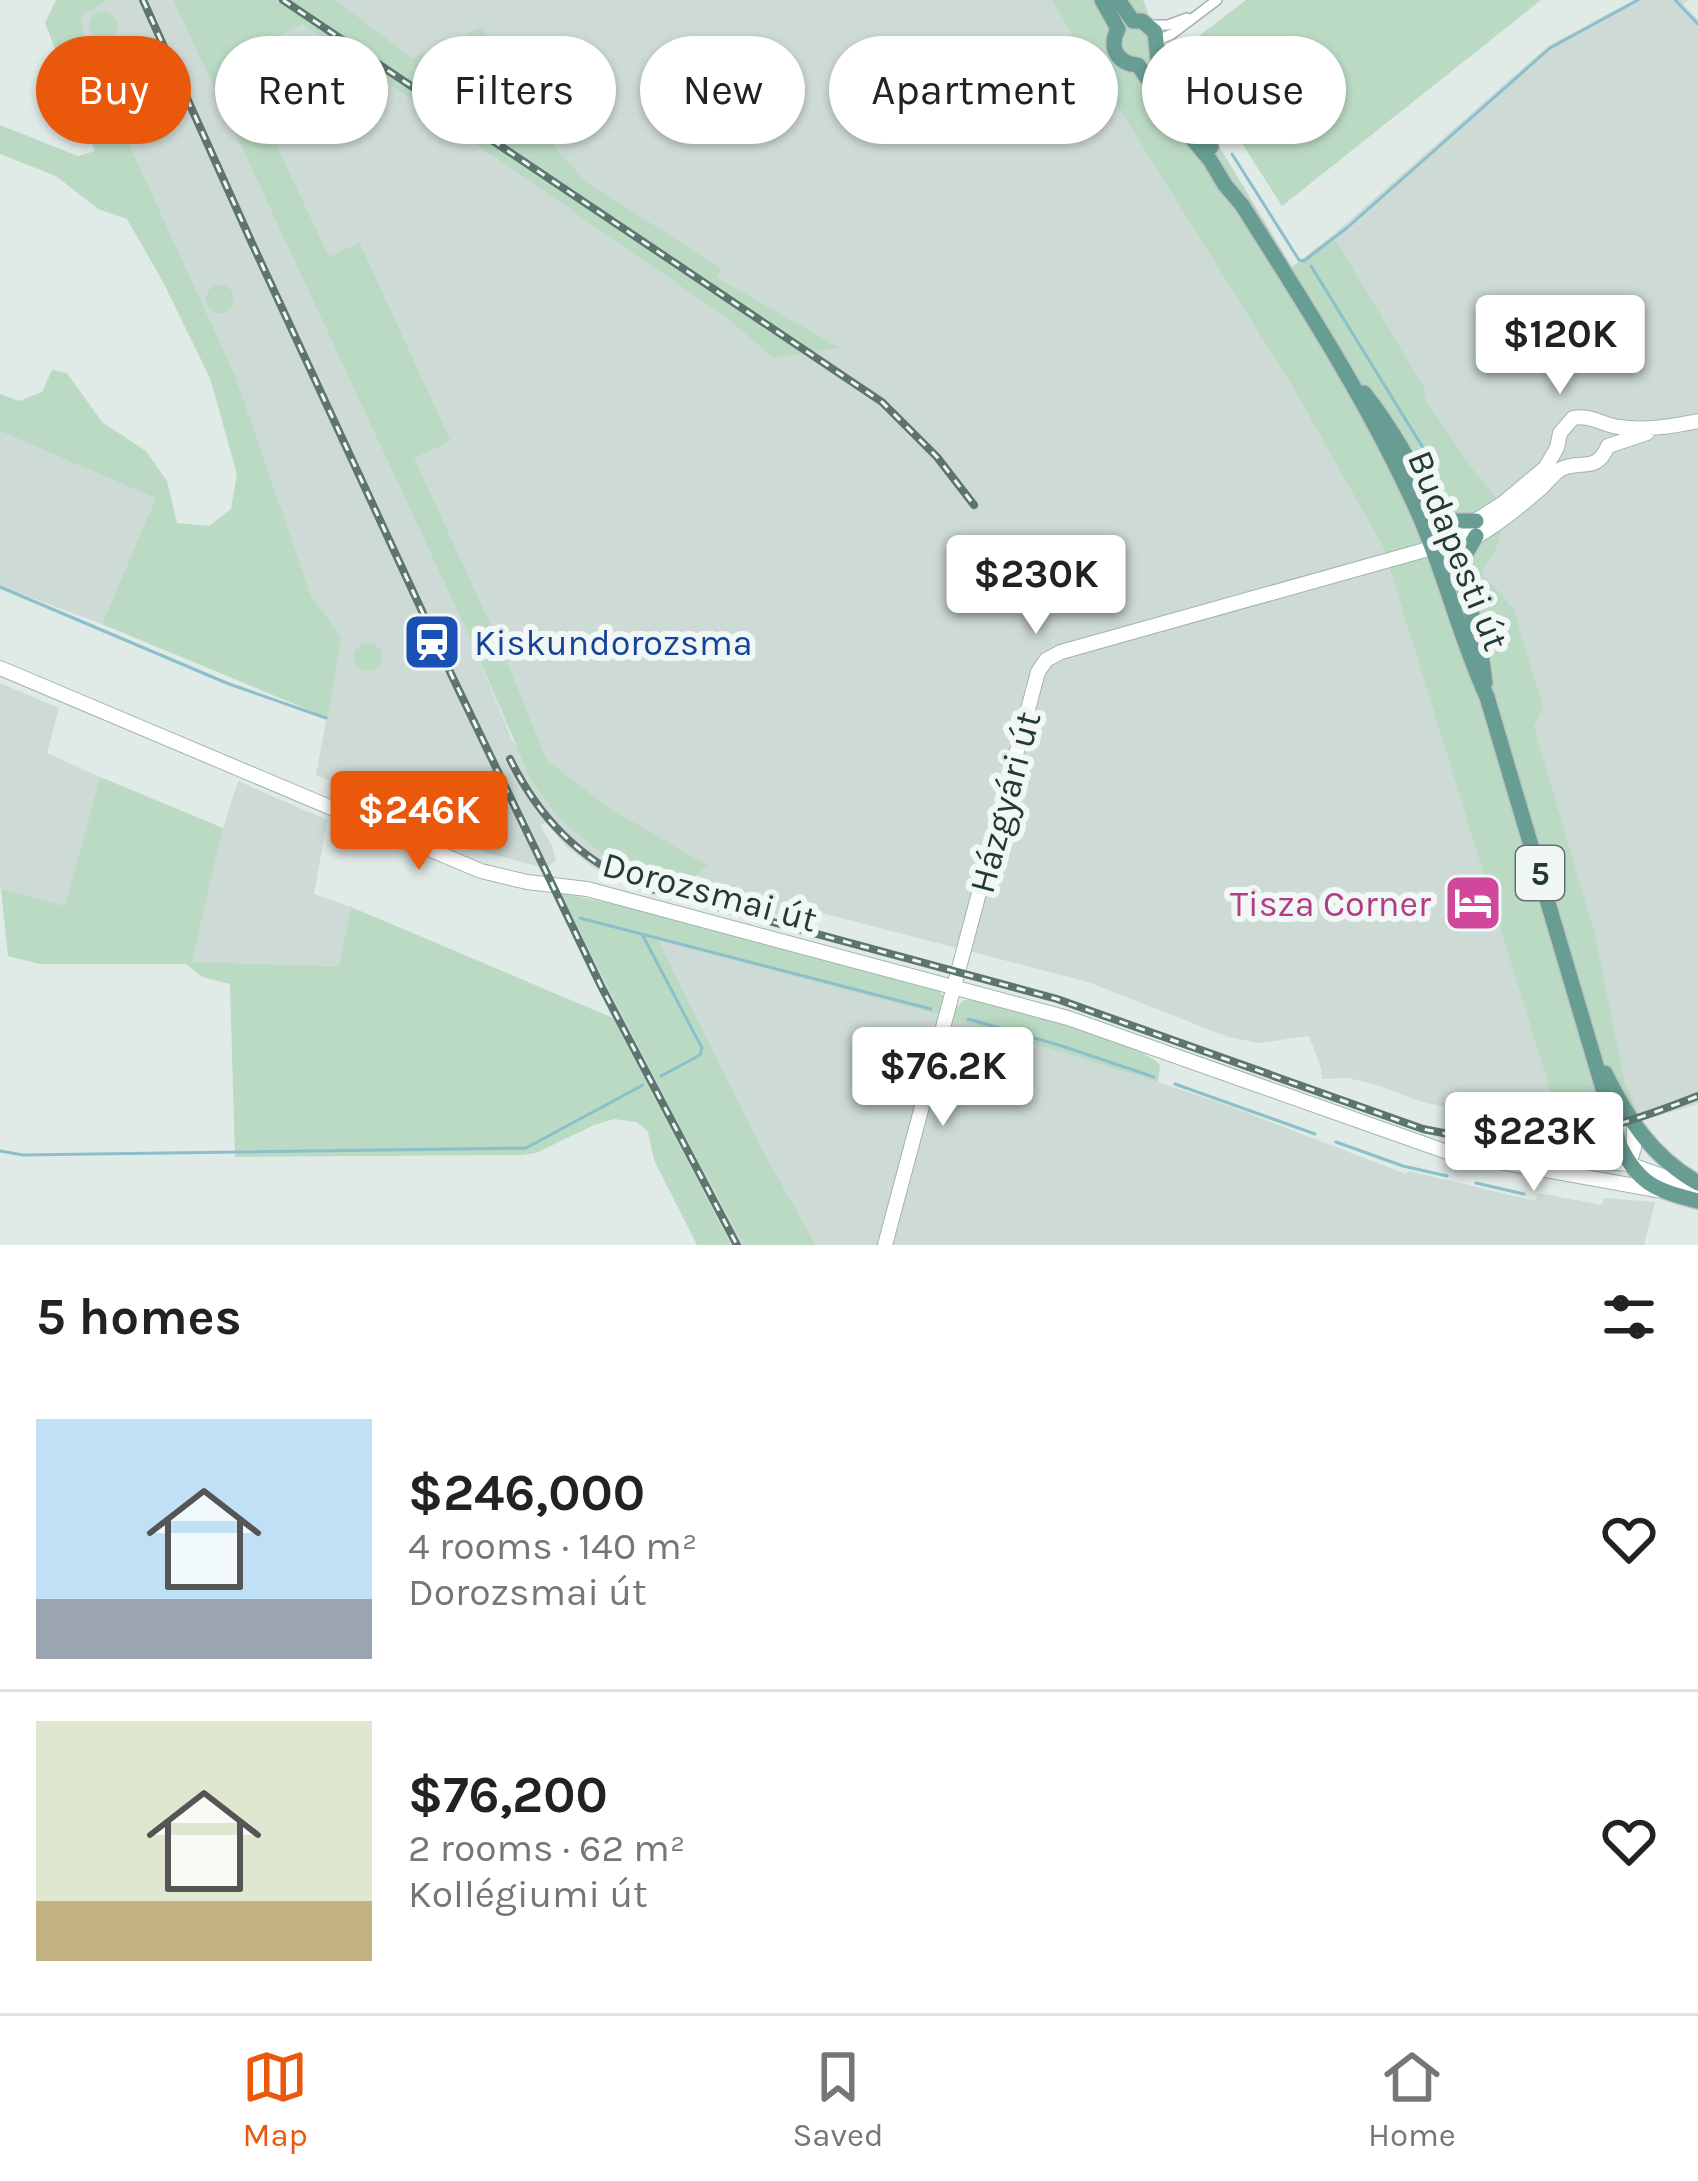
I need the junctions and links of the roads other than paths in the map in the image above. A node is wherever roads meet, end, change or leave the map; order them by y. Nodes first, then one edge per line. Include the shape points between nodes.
1 (1102, 0) edge
2 (1118, 0) edge
3 (1217, 0) edge
4 (1198, 14) junction
5 (1143, 34) junction
6 (1138, 65) junction
7 (1242, 205) junction
8 (1340, 362) junction
9 (1698, 421) edge
10 (1602, 423) junction
11 (1662, 428) junction
12 (1559, 440) junction
13 (1609, 446) junction
14 (1577, 465) junction
15 (1431, 506) junction
16 (1476, 528) junction
17 (1442, 545) junction
18 (1468, 606) junction
19 (0, 668) edge
20 (1487, 697) junction
21 (956, 986) junction
22 (1593, 1050) junction
23 (1610, 1119) junction
24 (1634, 1127) junction
25 (1418, 1142) junction
26 (1590, 1160) junction
27 (1629, 1164) junction
28 (1583, 1178) junction
29 (1698, 1186) edge
30 (1657, 1190) junction
31 (1698, 1201) edge
32 (885, 1245) edge

1 - 5 main road, Budapesti út / 5
2 - 5 main road, Budapesti út / 5
3 - 4 street
4 - 5 street
4 - 5 street via 1172,34
5 - 6 main road via 1148,62
5 - 6 main road, Budapesti út / 5 via 1114,37 1116,54
5 - 7 main road, Budapesti út / 5
6 - 7 main road, Budapesti út / 5
7 - 8 main road, Budapesti út / 5
8 - 15 main road, Budapesti út / 5 via 1383,417
8 - 17 main road, Budapesti út / 5
9 - 11 main road
10 - 11 main road
10 - 12 main road via 1573,418
10 - 13 main road
11 - 13 main road
12 - 14 main road
12 - 16 main road via 1545,469
13 - 14 main road via 1596,463
14 - 16 main road
15 - 16 main road
15 - 17 main road, Budapesti út / 5
16 - 17 main road
16 - 18 main road via 1464,567
17 - 18 main road, Budapesti út / 5
17 - 20 main road, Budapesti út / 5 via 1469,658
17 - 21 main road, Házgyári út via 1046,660
18 - 20 main road, Budapesti út / 5
19 - 21 main road, Dorozsmai út via 481,871 587,889
20 - 22 main road, Budapesti út / 5
21 - 25 main road, Dorozsmai út
21 - 32 main road
22 - 23 main road, Budapesti út / 5
22 - 24 main road, Budapesti út / 5
23 - 26 main road via 1610,1144
23 - 27 main road, Budapesti út / 5
24 - 27 main road
24 - 29 main road, Budapesti út / 5
25 - 26 main road, Dorozsmai út
25 - 28 main road, Dorozsmai út
26 - 27 main road, Dorozsmai út
27 - 28 main road
27 - 29 main road, Dorozsmai út
27 - 30 main road, Budapesti út / 5
28 - 30 main road, Dorozsmai út
30 - 31 main road, Dorozsmai út / 5

